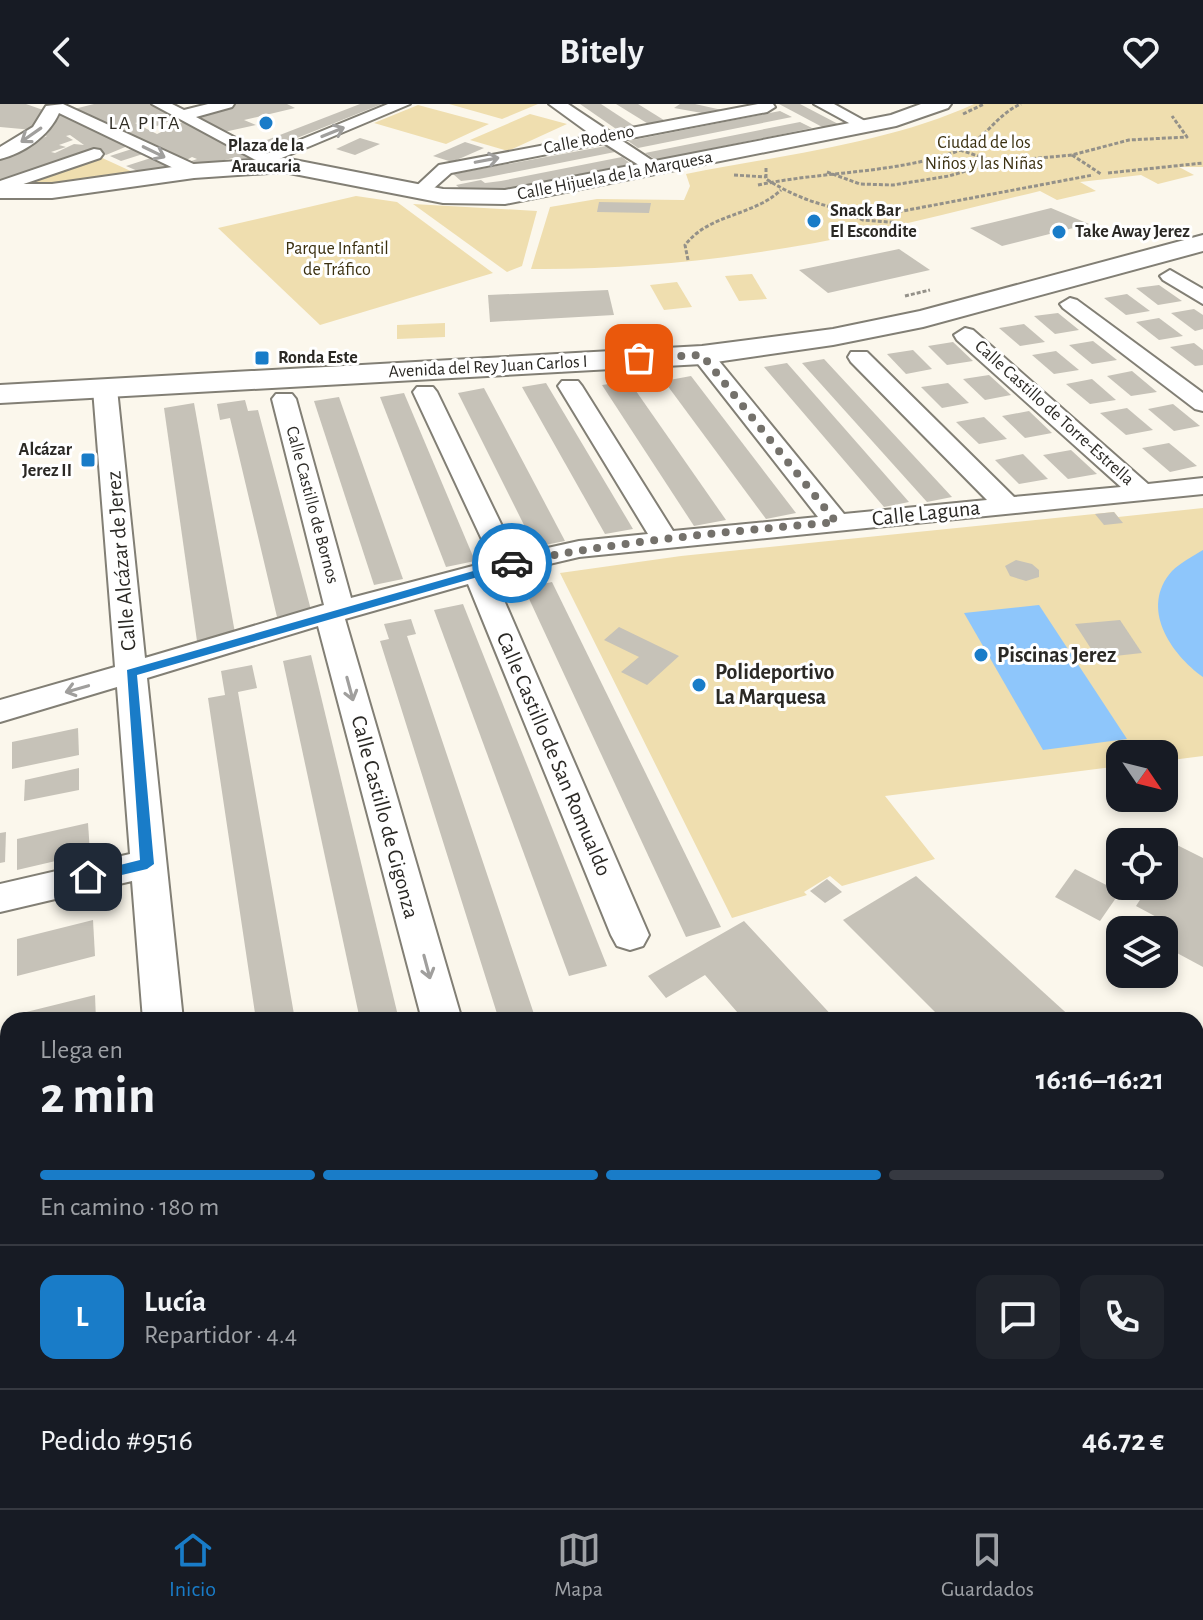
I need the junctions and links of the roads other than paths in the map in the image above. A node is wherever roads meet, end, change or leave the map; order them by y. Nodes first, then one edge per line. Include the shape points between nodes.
1 (83, 104) edge
2 (160, 104) edge
3 (226, 104) edge
4 (402, 104) edge
5 (557, 104) edge
6 (822, 104) edge
7 (53, 107) edge
8 (767, 107) dead end
9 (669, 110) dead end
10 (948, 110) edge
11 (184, 115) junction
12 (689, 122) junction
13 (866, 126) junction
14 (605, 137) junction
15 (0, 154) edge
16 (94, 154) dead end
17 (265, 163) junction
18 (653, 169) junction
19 (194, 171) junction
20 (0, 189) edge
21 (419, 192) junction
22 (1203, 234) edge
23 (1203, 243) edge
24 (1170, 276) dead end
25 (1203, 298) edge
26 (1070, 304) dead end
27 (965, 335) dead end
28 (702, 355) junction
29 (859, 357) dead end
30 (570, 386) dead end
31 (105, 389) junction
32 (425, 392) dead end
33 (4, 394) edge
34 (284, 399) dead end
35 (1203, 404) edge
36 (1203, 486) edge
37 (1142, 492) junction
38 (1007, 505) junction
39 (836, 522) junction
40 (664, 538) junction
41 (492, 569) junction
42 (334, 613) junction
43 (131, 673) junction
44 (0, 711) edge
45 (147, 864) junction
46 (0, 898) edge
47 (630, 935) dead end
48 (162, 1012) edge
49 (440, 1012) edge

1 - 7 street
2 - 11 street
3 - 11 street
17 -> 4 street
5 - 14 street
6 - 13 street
7 -> 15 street via 41,129
7 -> 19 street
8 - 12 street, Calle Rodeno
9 - 12 street
10 - 13 main road, Calle Hijuela de la Marquesa
11 - 17 street
12 - 14 street, Calle Rodeno
13 - 18 main road, Calle Hijuela de la Marquesa
14 - 18 street
21 -> 14 street, Calle Rodeno via 445,169
16 - 20 street
17 - 19 main road, Calle Hijuela de la Marquesa
17 - 21 main road, Calle Hijuela de la Marquesa
18 - 21 main road, Calle Hijuela de la Marquesa via 505,197
19 - 20 main road, Calle Hijuela de la Marquesa via 52,191
22 - 33 main road, Avenida del Rey Juan Carlos I via 928,305 732,339
23 - 28 main road, Avenida del Rey Juan Carlos I via 923,319
24 - 25 street
26 - 35 street
27 - 37 street, Calle Castillo de Torre-Estrella
28 - 31 main road, Avenida del Rey Juan Carlos I
28 - 39 street
29 - 38 street
30 - 40 street
31 - 33 main road, Avenida del Rey Juan Carlos I
31 - 43 street, Calle Alcázar de Jerez
32 - 41 street, Calle Castillo de San Romualdo
34 - 42 street, Calle Castillo de Bornos
36 - 37 street, Calle Laguna
37 - 38 street, Calle Laguna
38 - 39 street, Calle Laguna
39 - 40 street, Calle Laguna
40 - 41 street, Calle Laguna via 579,549
41 - 42 street, Calle Laguna
41 - 47 street, Calle Castillo de San Romualdo
42 - 43 street, Calle Laguna
42 -> 49 street, Calle Castillo de Gigonza
43 -> 44 street, Calle Laguna
43 - 45 street, Calle Alcázar de Jerez
45 - 46 street
45 - 48 street, Calle Alcázar de Jerez

